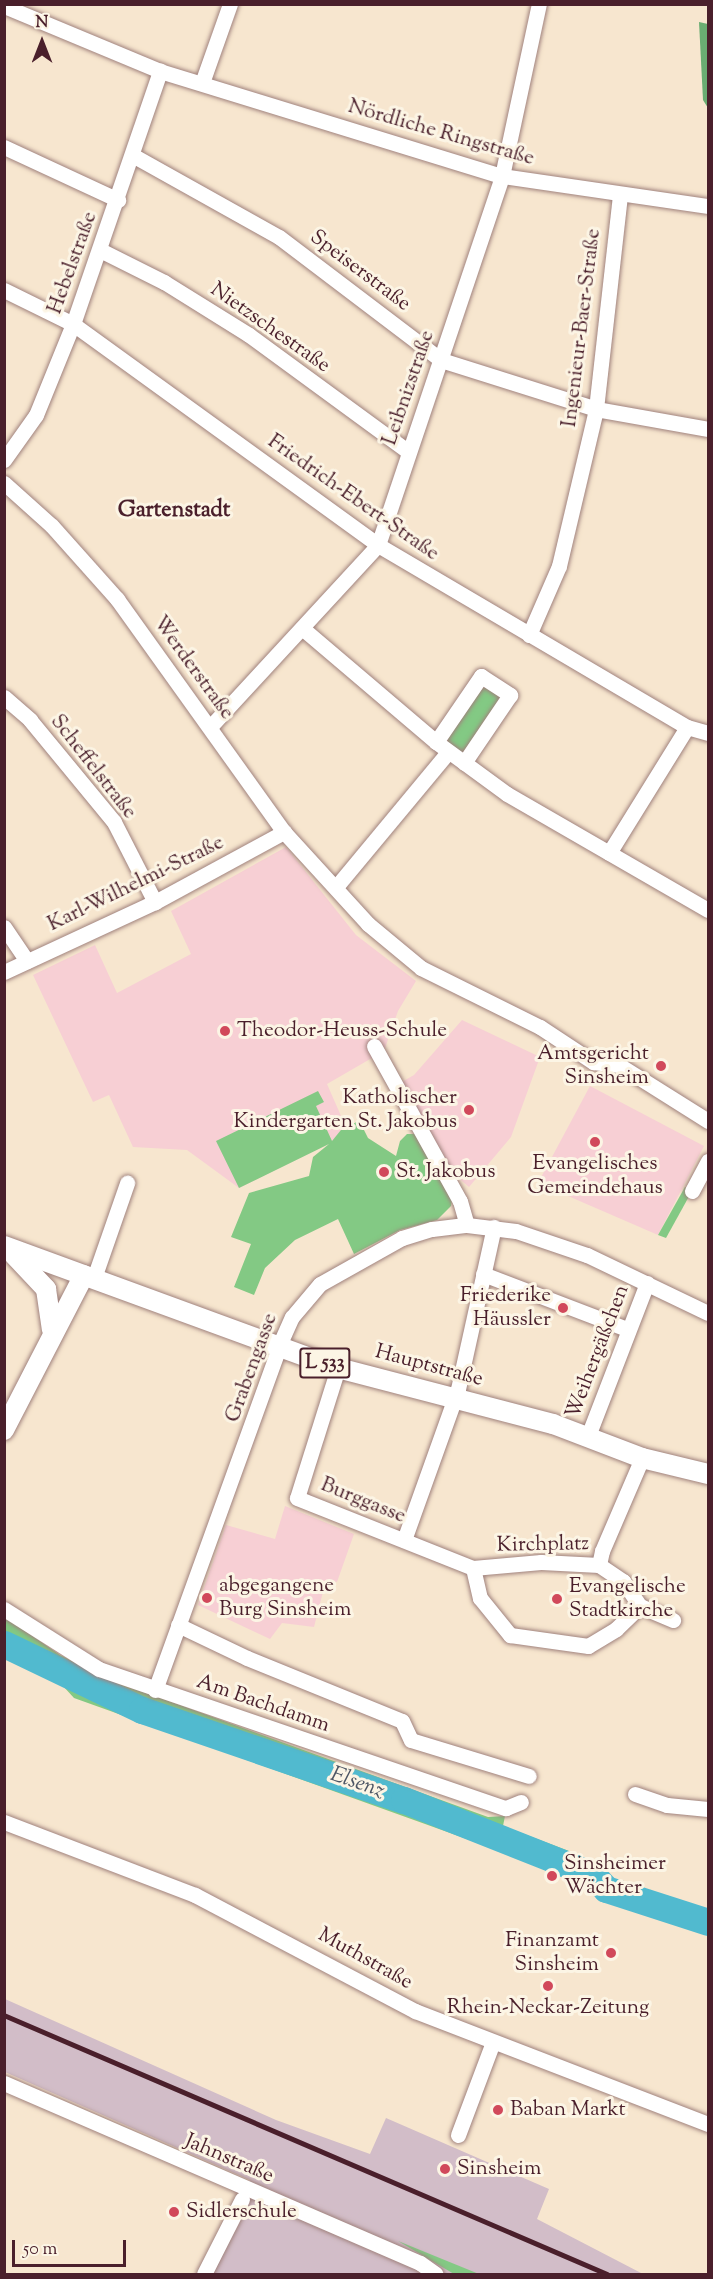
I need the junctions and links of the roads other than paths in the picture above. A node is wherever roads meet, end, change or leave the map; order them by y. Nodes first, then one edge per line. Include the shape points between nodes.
1 (230, 4) edge
2 (539, 4) edge
3 (4, 6) edge
4 (160, 71) junction
5 (202, 83) junction
6 (4, 147) edge
7 (134, 156) junction
8 (502, 176) junction
9 (620, 196) junction
10 (118, 200) junction
11 (708, 206) edge
12 (100, 250) junction
13 (4, 290) edge
14 (73, 324) junction
15 (441, 360) junction
16 (596, 409) junction
17 (708, 429) edge
18 (409, 452) junction
19 (4, 460) edge
20 (4, 483) edge
21 (378, 545) junction
22 (302, 628) junction
23 (529, 635) junction
24 (4, 697) edge
25 (210, 727) junction
26 (687, 727) junction
27 (708, 733) edge
28 (442, 747) junction
29 (464, 763) junction
30 (284, 832) junction
31 (609, 853) junction
32 (336, 887) junction
33 (155, 902) junction
34 (708, 910) edge
35 (4, 927) edge
36 (27, 961) junction
37 (4, 972) edge
38 (374, 1046) dead end
39 (708, 1120) edge
40 (708, 1161) edge
41 (127, 1183) dead end
42 (692, 1191) dead end
43 (467, 1225) junction
44 (494, 1227) junction
45 (4, 1247) edge
46 (483, 1274) junction
47 (89, 1277) junction
48 (647, 1283) junction
49 (708, 1313) edge
50 (627, 1329) junction
51 (52, 1330) junction
52 (280, 1348) junction
53 (338, 1368) junction
54 (455, 1397) junction
55 (4, 1430) edge
56 (588, 1436) junction
57 (642, 1458) junction
58 (708, 1474) edge
59 (404, 1540) junction
60 (599, 1565) junction
61 (473, 1568) junction
62 (640, 1606) junction
63 (4, 1609) edge
64 (673, 1620) dead end
65 (178, 1625) junction
66 (155, 1690) junction
67 (529, 1776) dead end
68 (635, 1794) dead end
69 (521, 1802) dead end
70 (708, 1809) edge
71 (4, 1822) edge
72 (493, 2042) junction
73 (4, 2083) edge
74 (708, 2124) edge
75 (458, 2134) dead end
76 (242, 2199) dead end
77 (204, 2274) edge
78 (436, 2274) edge

1 - 5 street
2 - 8 street, Leibnizstraße
3 - 4 street, Nördliche Ringstraße
4 - 5 street, Nördliche Ringstraße
4 - 7 street, Hebelstraße
5 - 8 street, Nördliche Ringstraße
6 - 10 street
7 - 10 street, Hebelstraße
7 - 15 street, Speiserstraße via 279,237
8 - 9 street, Nördliche Ringstraße
8 - 15 street, Leibnizstraße
9 - 11 street, Nördliche Ringstraße
9 - 16 street, Ingenieur-Baer-Straße
10 - 12 street, Hebelstraße
12 - 14 street, Hebelstraße
12 - 18 street, Nietzschestraße via 164,282 249,335
13 - 14 street, Friedrich-Ebert-Straße
14 - 19 street, Hebelstraße via 36,415
14 - 21 street, Friedrich-Ebert-Straße
15 - 16 street, Speiserstraße
15 - 18 street, Leibnizstraße
16 - 17 street, Speiserstraße
16 - 23 street, Ingenieur-Baer-Straße via 559,566
18 - 21 street, Leibnizstraße
20 - 25 street, Werderstraße via 52,526 117,599
21 - 22 street, Leibnizstraße
21 - 23 street, Friedrich-Ebert-Straße
22 - 25 street, Leibnizstraße
22 - 28 street
23 - 26 street, Friedrich-Ebert-Straße
24 - 33 street, Scheffelstraße via 30,720 114,822
25 - 30 street, Werderstraße
26 - 27 street, Friedrich-Ebert-Straße
26 - 31 street
28 - 29 street
28 - 29 street via 481,676 510,695
28 - 32 street
29 - 31 street via 507,794
30 - 32 street, Werderstraße
30 - 33 street, Karl-Wilhelmi-Straße
31 - 34 street
32 - 39 street, Werderstraße via 368,924 421,968 540,1027 593,1062 619,1065
33 - 36 street, Karl-Wilhelmi-Straße
35 - 36 street
36 - 37 street, Karl-Wilhelmi-Straße
38 - 43 street via 460,1201
40 - 42 street
41 - 47 street
43 - 44 street, Grabengasse
43 - 52 street, Grabengasse via 402,1238 320,1284 292,1317
44 - 46 street
44 - 48 street, Grabengasse via 587,1255
45 - 47 main road, Hauptstraße / L 533
45 - 51 main road via 31,1269 46,1289
46 - 50 street
46 - 54 street
47 - 51 main road
47 - 52 main road, Hauptstraße / L 533
48 - 49 street, Grabengasse
48 - 50 street, Weihergäßchen
50 - 56 street, Weihergäßchen
51 - 55 main road
52 - 53 main road, Hauptstraße / L 533
52 - 65 street, Grabengasse
53 - 54 main road, Hauptstraße / L 533
53 - 59 street, Burggasse via 297,1498
54 - 56 main road, Hauptstraße / L 533
54 - 59 street
56 - 57 main road, Hauptstraße / L 533
57 - 58 main road, Hauptstraße / L 533
57 - 60 street
59 - 61 street, Burggasse
60 - 61 street, Kirchplatz via 541,1563
60 - 62 street, Kirchplatz via 623,1581
61 - 62 street, Kirchplatz via 480,1598 510,1635 588,1646 616,1629
62 - 64 street
63 - 66 street, Am Bachdamm via 71,1654
65 - 66 street, Grabengasse
65 - 67 street via 247,1658 402,1720 411,1740
66 - 69 street, Am Bachdamm via 506,1808
68 - 70 street via 667,1805
71 - 72 street, Muthstraße via 195,1895 415,2011
72 - 74 street, Muthstraße
72 - 75 street
73 - 78 street, Jahnstraße via 420,2263
76 - 77 street

